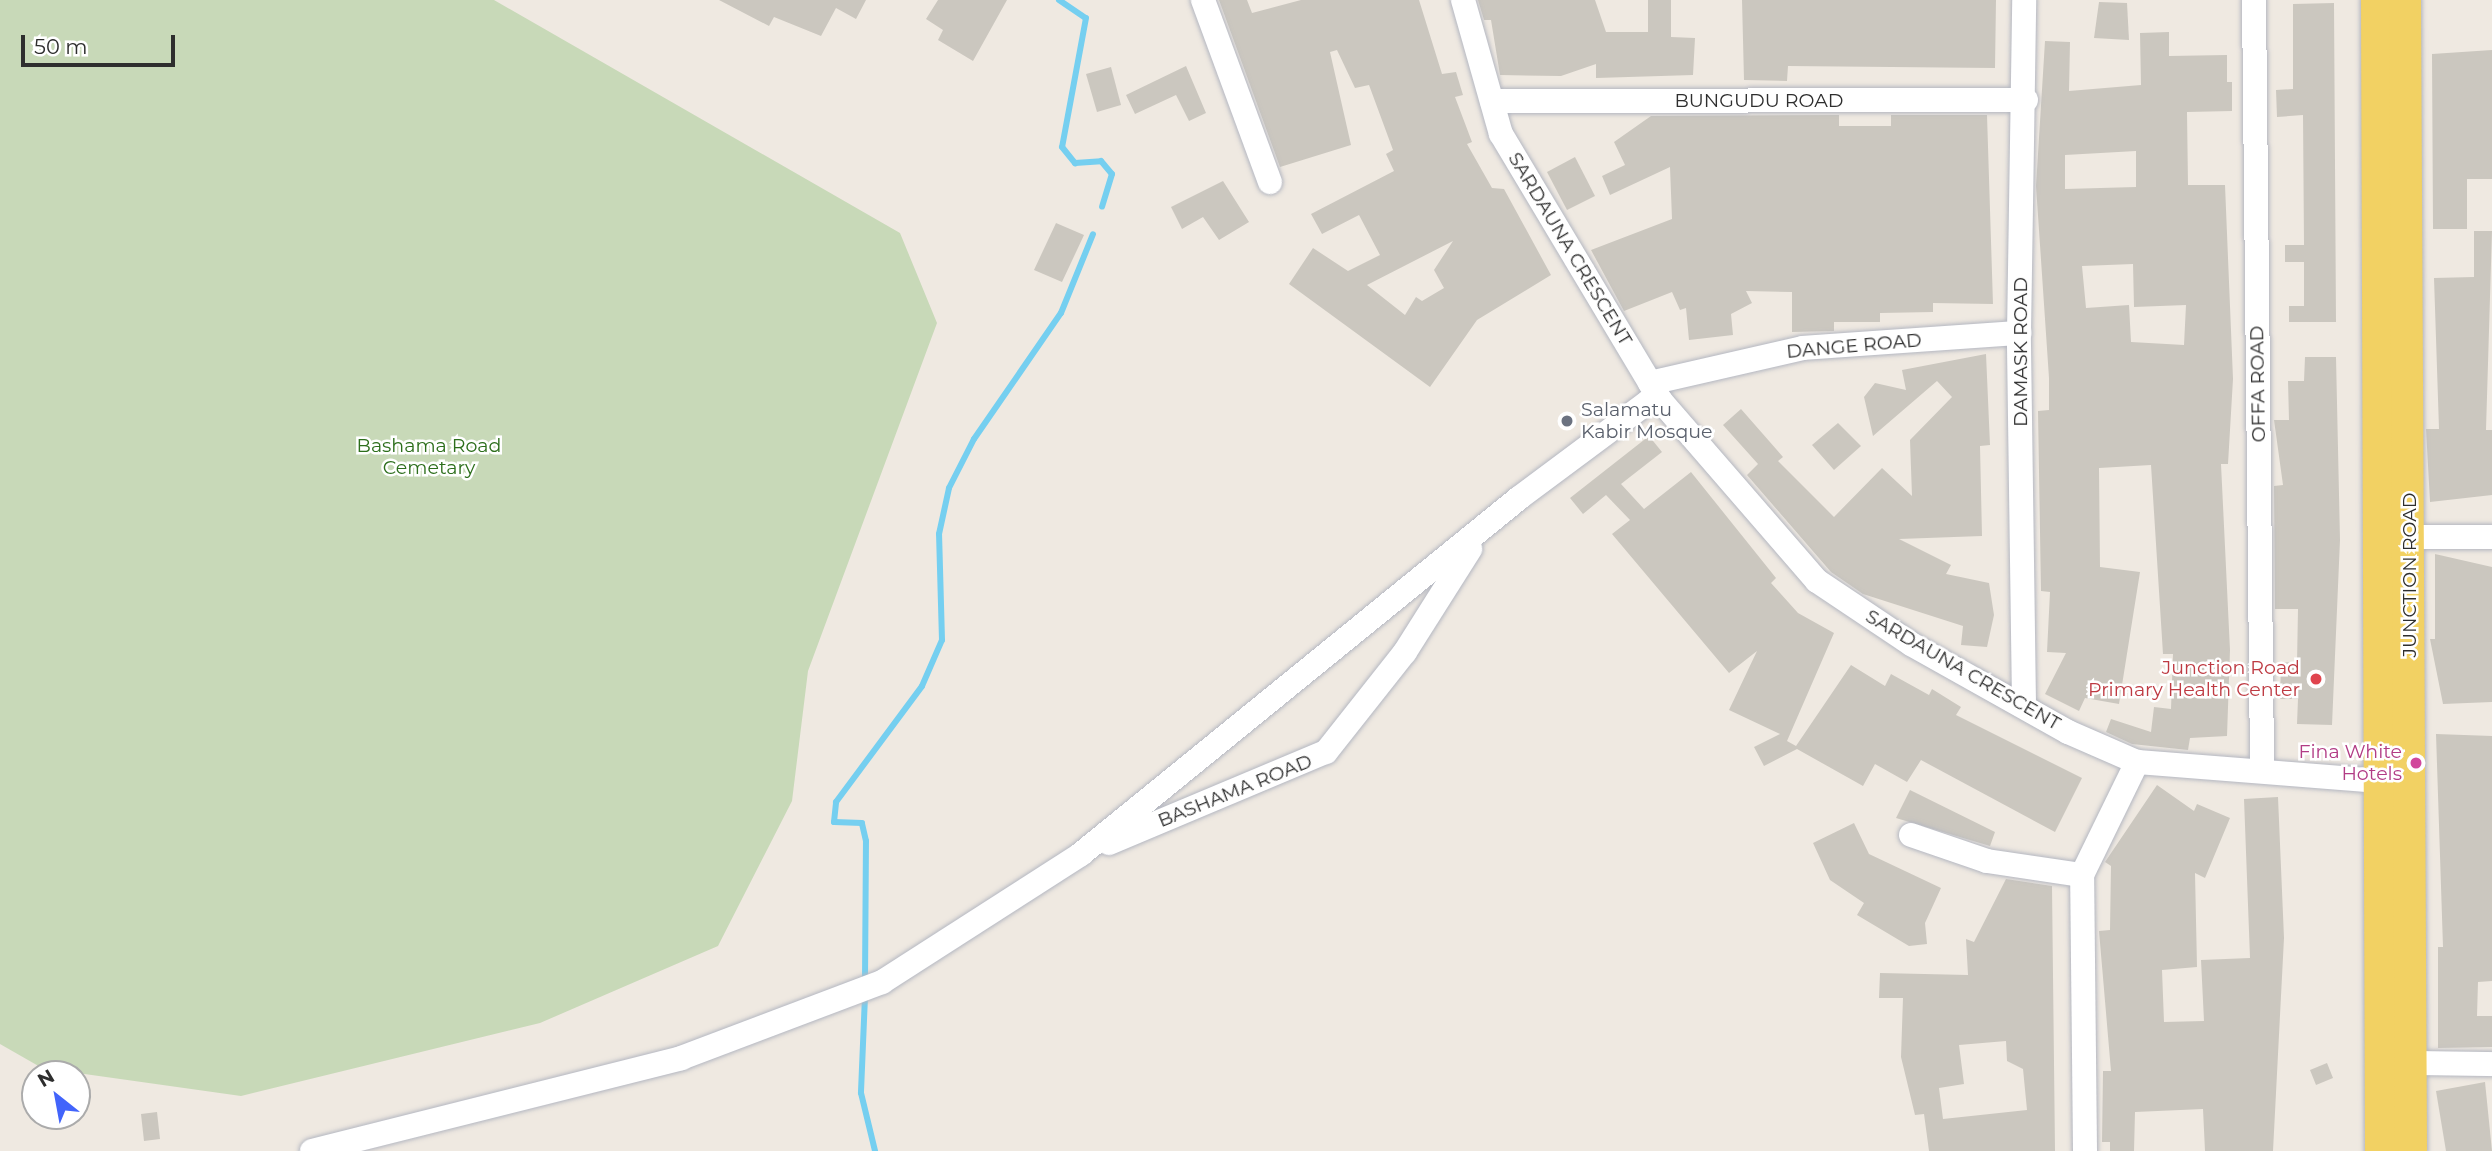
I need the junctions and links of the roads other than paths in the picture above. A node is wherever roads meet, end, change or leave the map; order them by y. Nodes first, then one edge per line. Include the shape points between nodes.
1 (1203, 0) edge
2 (1462, 0) edge
3 (2024, 0) edge
4 (2254, 0) edge
5 (2377, 0) edge
6 (2405, 0) edge
7 (2025, 100) junction
8 (1492, 101) junction
9 (1270, 183) dead end
10 (2019, 333) junction
11 (1655, 392) junction
12 (1486, 526) junction
13 (2410, 537) junction
14 (2492, 537) edge
15 (2024, 704) junction
16 (2137, 762) junction
17 (2262, 768) junction
18 (2380, 781) junction
19 (1911, 835) dead end
20 (1081, 854) junction
21 (2081, 875) junction
22 (2412, 1063) junction
23 (2492, 1064) edge
24 (313, 1151) edge
25 (2085, 1151) edge
26 (2381, 1151) edge
27 (2411, 1151) edge

1 - 9 street
2 - 8 street, SARDAUNA CRESCENT
3 - 7 street, DAMASK ROAD
4 - 17 street, OFFA ROAD
5 - 18 main road, JUNCTION ROAD
6 - 13 main road, JUNCTION ROAD
7 - 8 street, BUNGUDU ROAD
7 - 10 street, DAMASK ROAD
8 - 11 street, SARDAUNA CRESCENT via 1501,134
10 - 11 street, DANGE ROAD via 1802,348
10 - 15 street, DAMASK ROAD
11 - 12 street, BASHAMA ROAD
11 - 15 street, SARDAUNA CRESCENT via 1817,581 1911,644
12 - 20 street, BASHAMA ROAD
12 - 20 street, BASHAMA ROAD via 1405,652 1326,752
13 - 14 street
13 - 22 main road, JUNCTION ROAD
15 - 16 street, SARDAUNA CRESCENT
16 - 17 street, SARDAUNA CRESCENT
16 - 21 street
17 - 18 street, SARDAUNA CRESCENT
18 - 26 main road, JUNCTION ROAD
19 - 21 street via 1987,861
20 - 24 street, BASHAMA ROAD via 882,982 828,1006 681,1058
21 - 25 street
22 - 23 street
22 - 27 main road, JUNCTION ROAD

